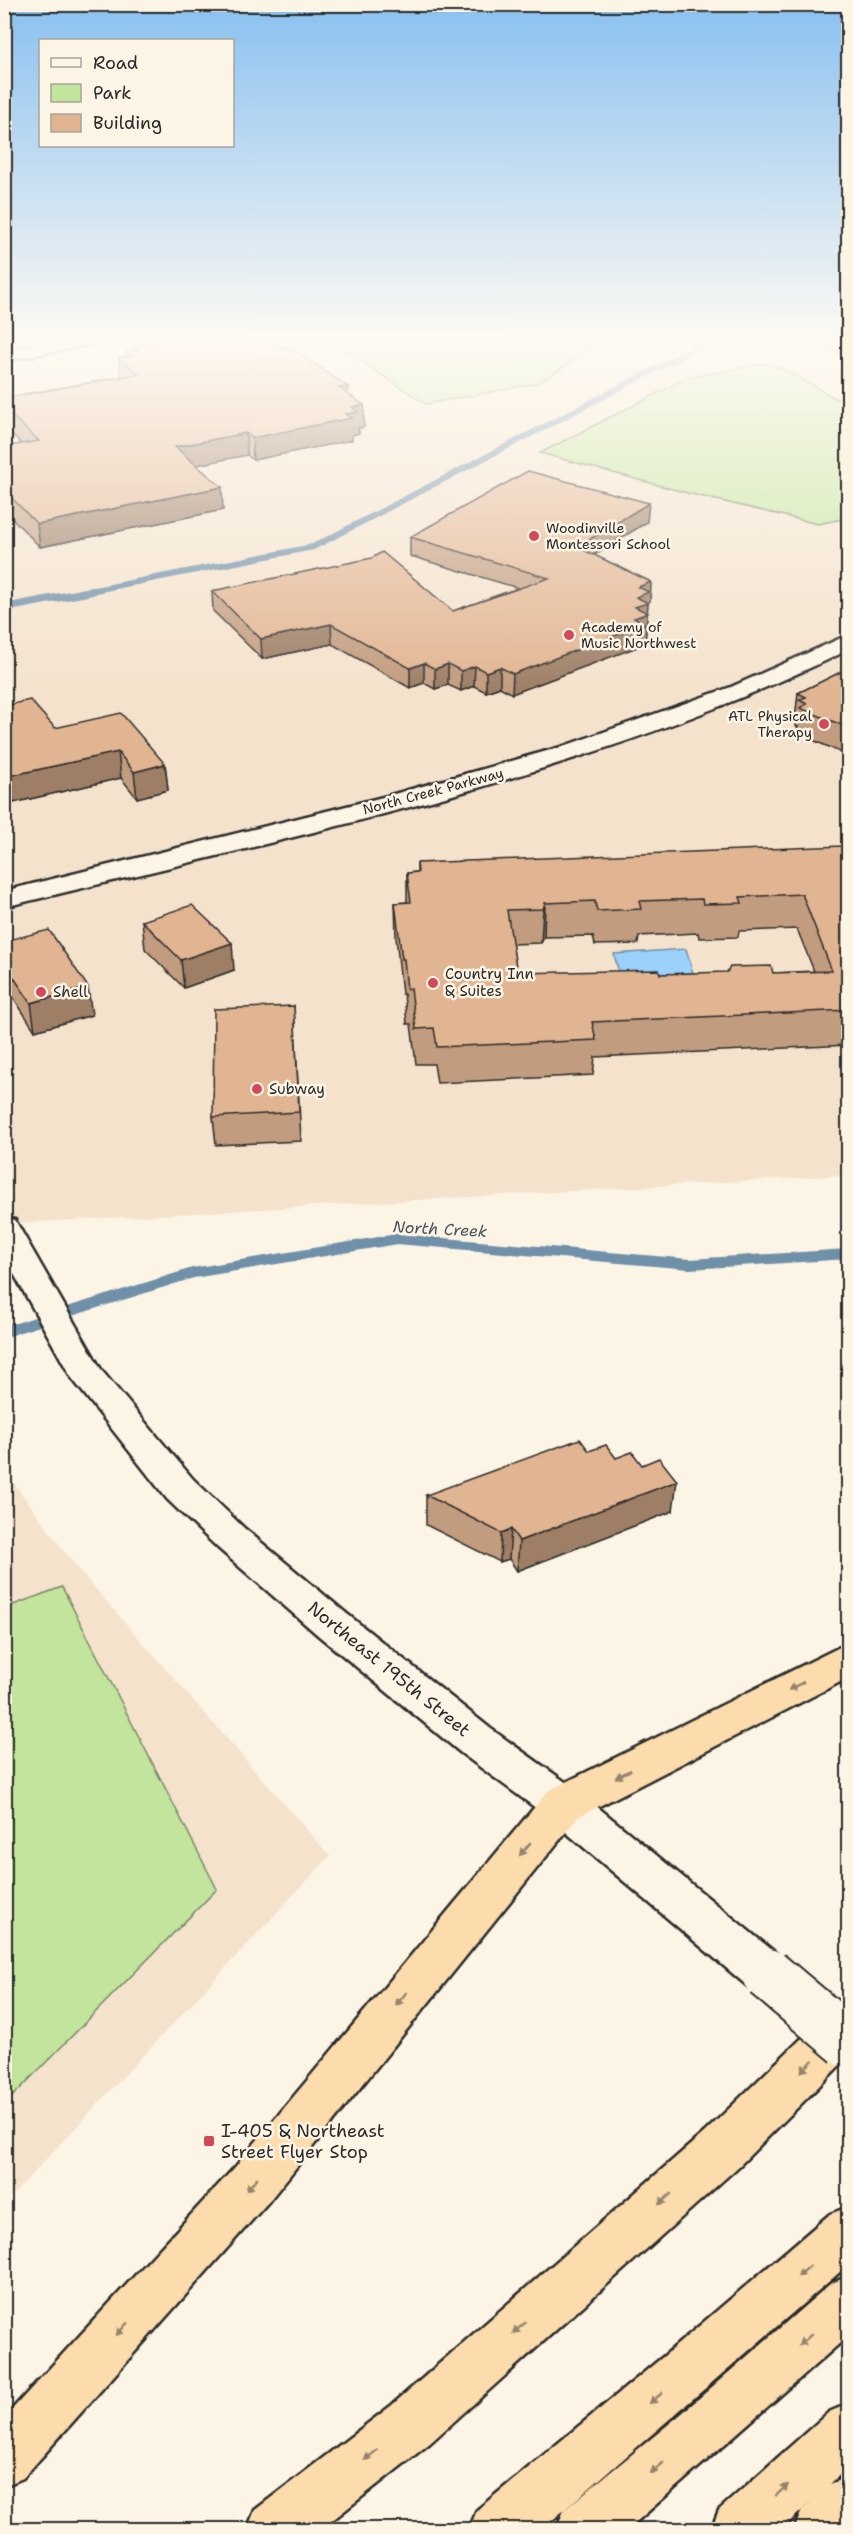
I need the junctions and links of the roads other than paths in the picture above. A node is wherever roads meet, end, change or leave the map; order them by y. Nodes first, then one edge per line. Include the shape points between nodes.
1 (849, 642) edge
2 (4, 900) edge
3 (4, 1227) edge
4 (849, 1659) edge
5 (563, 1804) junction
6 (849, 2025) edge
7 (849, 2042) edge
8 (849, 2232) edge
9 (849, 2302) edge
10 (849, 2431) edge
11 (4, 2458) edge
12 (849, 2504) edge
13 (275, 2529) edge
14 (496, 2529) edge
15 (584, 2529) edge
16 (739, 2529) edge
17 (822, 2529) edge

1 - 2 main road, North Creek Parkway via 808,663 677,716 527,767
3 - 5 main road, Northeast 195th Street via 88,1377 180,1489 231,1538 467,1734
4 -> 5 highway
5 - 7 main road, Northeast 195th Street, bridge
5 -> 11 highway via 252,2184
6 -> 13 highway via 722,2149 411,2424
8 -> 14 highway via 684,2375
9 -> 15 highway
16 -> 10 highway
12 - 17 highway

